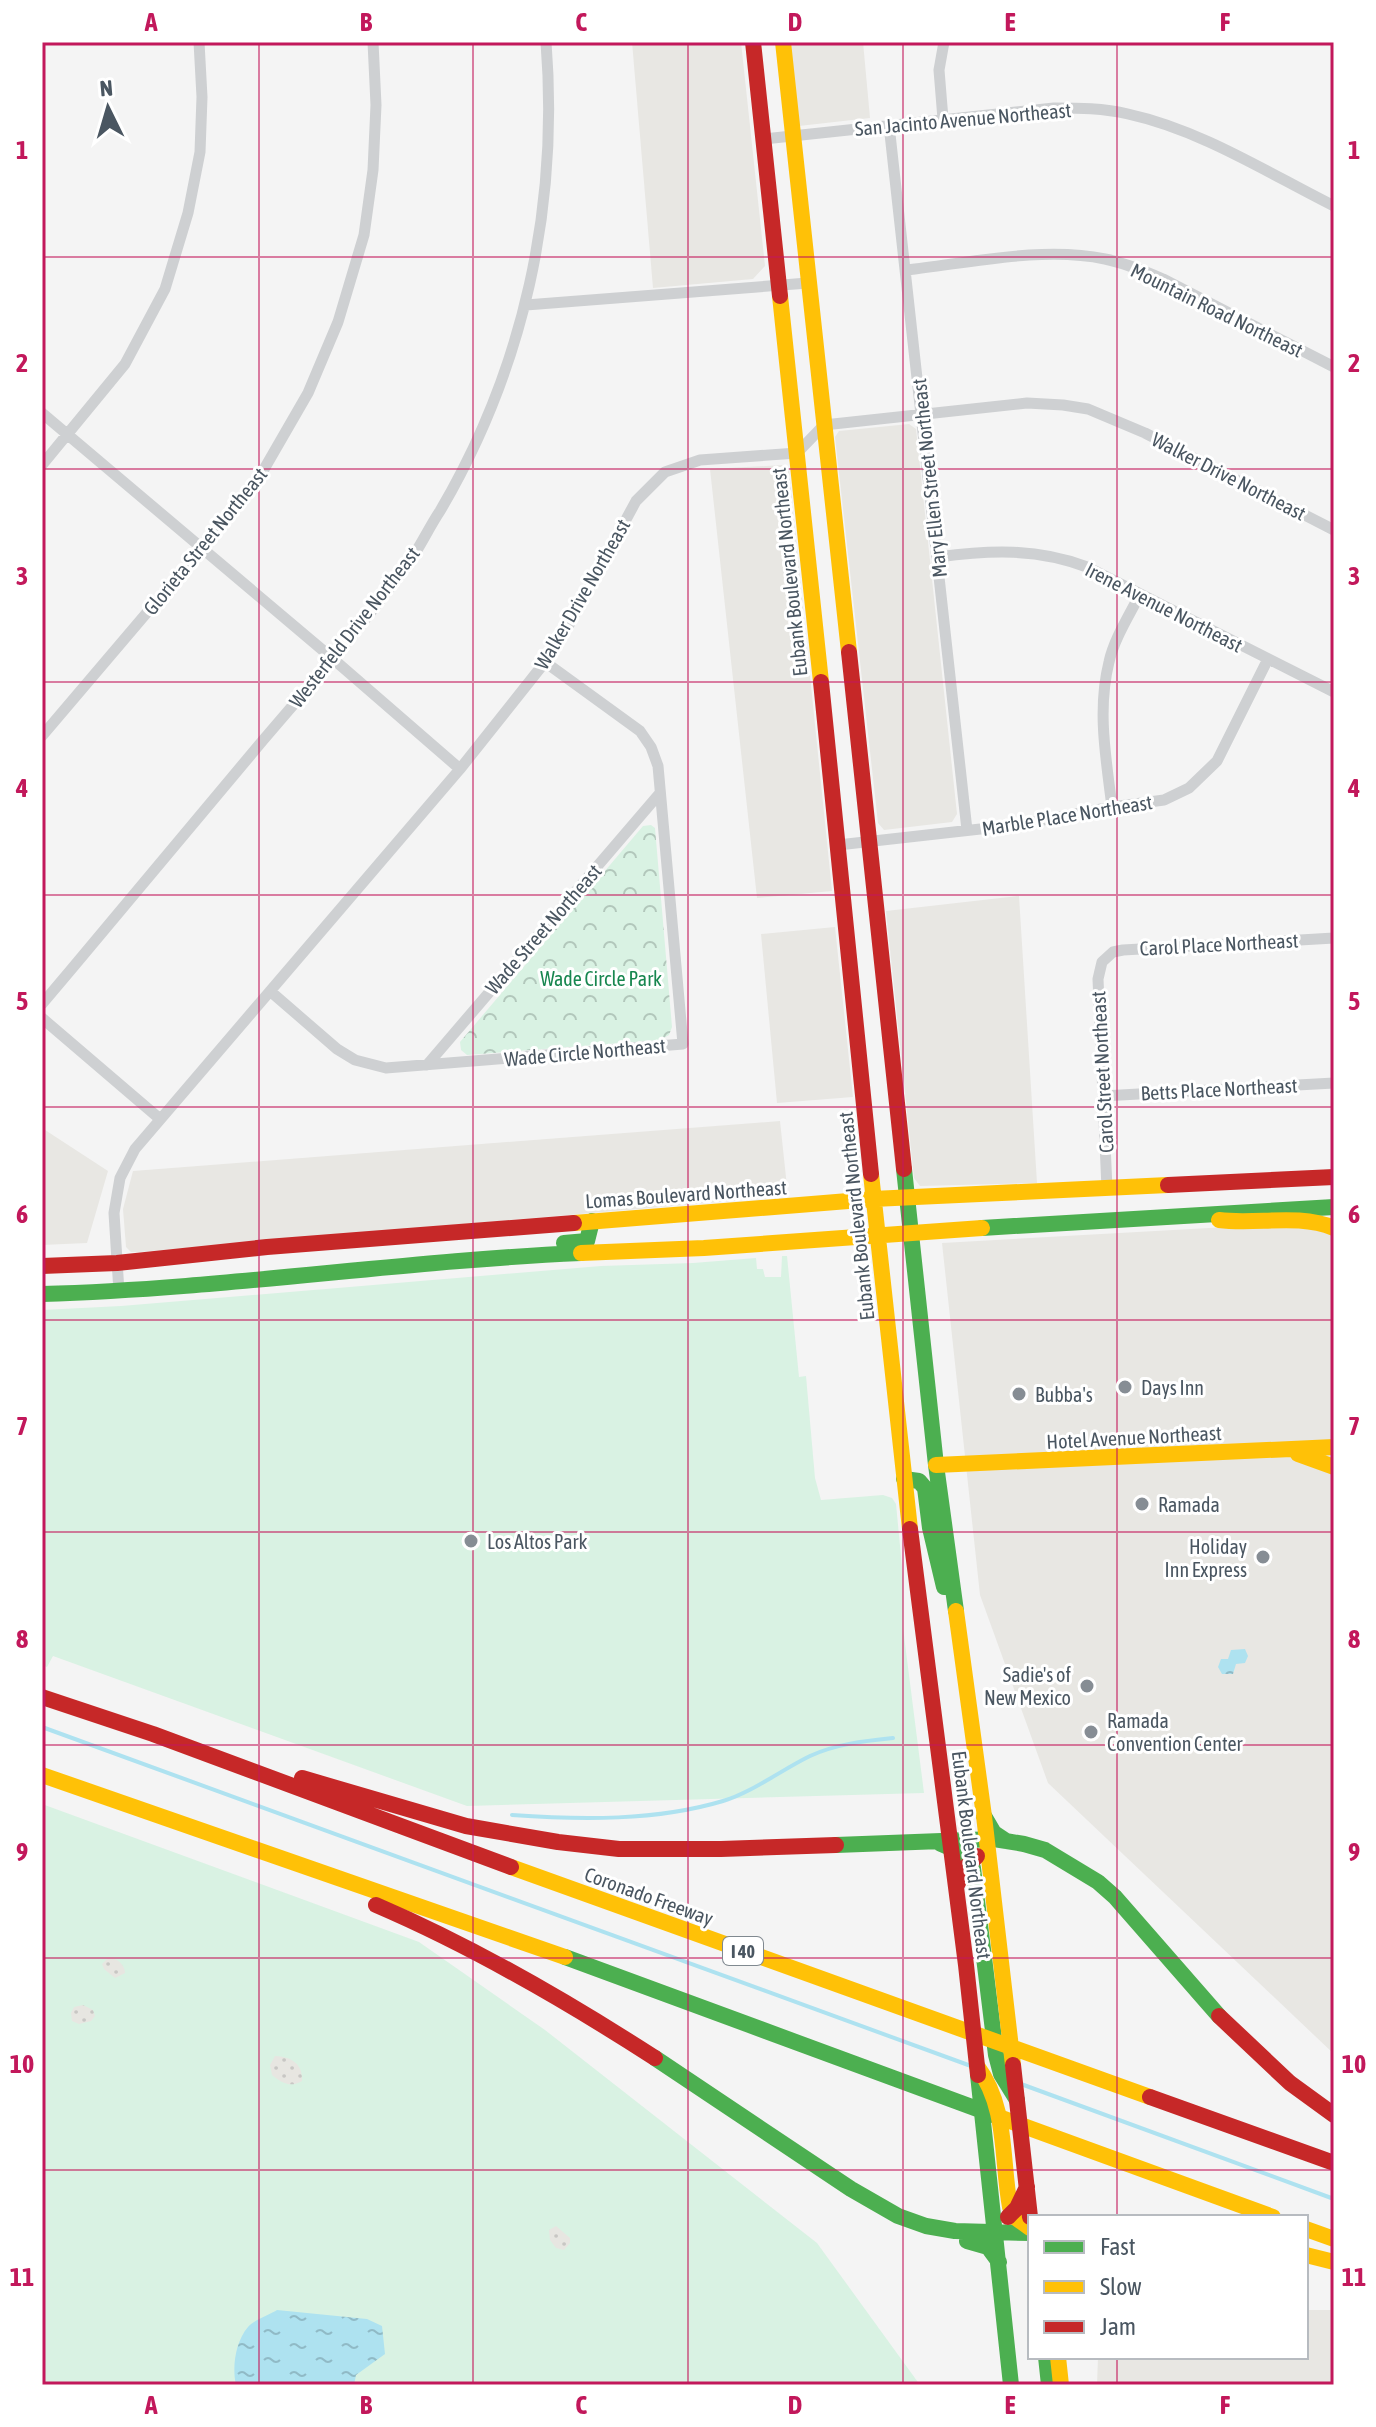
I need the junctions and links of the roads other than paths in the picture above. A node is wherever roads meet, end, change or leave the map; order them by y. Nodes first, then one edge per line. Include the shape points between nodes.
1 (199, 42) edge
2 (373, 42) edge
3 (546, 42) edge
4 (753, 42) edge
5 (783, 42) edge
6 (944, 42) edge
7 (943, 119) junction
8 (889, 125) junction
9 (793, 135) junction
10 (764, 139) junction
11 (1334, 206) edge
12 (907, 270) junction
13 (808, 283) junction
14 (779, 286) junction
15 (526, 305) junction
16 (1334, 367) edge
17 (42, 413) edge
18 (922, 414) junction
19 (824, 425) junction
20 (67, 434) junction
21 (797, 453) junction
22 (42, 465) edge
23 (1334, 530) edge
24 (201, 549) junction
25 (938, 557) junction
26 (1140, 594) junction
27 (848, 644) junction
28 (817, 648) junction
29 (332, 658) junction
30 (1268, 659) junction
31 (545, 662) junction
32 (1334, 692) edge
33 (42, 736) edge
34 (460, 769) junction
35 (660, 793) junction
36 (1112, 807) junction
37 (967, 830) junction
38 (870, 842) junction
39 (838, 845) junction
40 (1334, 938) edge
41 (1106, 958) joint
42 (270, 991) junction
43 (42, 1004) edge
44 (42, 1018) edge
45 (427, 1065) junction
46 (1334, 1083) edge
47 (1103, 1096) junction
48 (160, 1119) junction
49 (1334, 1177) edge
50 (1107, 1189) junction
51 (907, 1198) junction
52 (873, 1199) junction
53 (1334, 1207) edge
54 (1198, 1214) junction
55 (592, 1221) junction
56 (1334, 1228) edge
57 (911, 1232) junction
58 (877, 1234) junction
59 (490, 1260) junction
60 (117, 1263) junction
61 (42, 1266) edge
62 (119, 1292) junction
63 (42, 1294) edge
64 (1334, 1447) edge
65 (1285, 1450) junction
66 (936, 1465) junction
67 (1334, 1467) edge
68 (904, 1479) junction
69 (960, 1625) junction
70 (42, 1697) edge
71 (153, 1734) junction
72 (42, 1775) edge
73 (112, 1800) junction
74 (984, 1816) junction
75 (1006, 1841) junction
76 (951, 1844) junction
77 (988, 1845) junction
78 (1058, 1859) junction
79 (970, 1862) junction
80 (956, 1887) junction
81 (977, 2066) junction
82 (1017, 2100) junction
83 (1334, 2115) edge
84 (1334, 2163) edge
85 (1027, 2187) junction
86 (1013, 2213) junction
87 (1030, 2215) edge
88 (1268, 2215) edge
89 (920, 2224) junction
90 (1028, 2228) edge
91 (1028, 2230) edge
92 (1308, 2230) edge
93 (992, 2233) junction
94 (1334, 2239) edge
95 (1308, 2256) edge
96 (1334, 2262) edge
97 (1046, 2359) edge
98 (1058, 2359) edge
99 (1011, 2385) edge
100 (1049, 2385) edge
101 (1061, 2385) edge

1 - 20 street via 200,152 165,289 125,364
2 - 24 street, Glorieta Street Northeast via 373,170 364,235 338,322 308,393 263,471
3 - 15 street, Westerfeld Drive Northeast via 548,140
4 - 10 main road, Eubank Boulevard Northeast
5 - 9 main road, Eubank Boulevard Northeast
6 - 7 street via 939,70
7 - 8 street, San Jacinto Avenue Northeast
7 - 11 street, San Jacinto Avenue Northeast via 1054,108 1128,114 1198,137
8 - 9 street, San Jacinto Avenue Northeast
8 - 12 street, Mary Ellen Street Northeast
9 - 10 street, San Jacinto Avenue Northeast
9 - 13 main road, Eubank Boulevard Northeast
10 - 14 main road, Eubank Boulevard Northeast
12 - 16 street, Mountain Road Northeast via 1054,255 1105,259 1163,279
12 - 18 street, Mary Ellen Street Northeast
13 - 14 street
13 - 19 main road, Eubank Boulevard Northeast
14 - 15 street
14 - 21 main road, Eubank Boulevard Northeast
15 - 29 street, Westerfeld Drive Northeast via 504,379 449,495 413,556
17 - 20 street
18 - 19 street, Walker Drive Northeast
18 - 23 street, Walker Drive Northeast via 1027,403 1088,409
18 - 25 street, Mary Ellen Street Northeast
19 - 21 street
19 - 27 main road, Eubank Boulevard Northeast
20 - 22 street
20 - 24 street
21 - 28 main road, Eubank Boulevard Northeast
21 - 31 street, Walker Drive Northeast via 700,460 665,472 636,501
24 - 29 street
24 - 33 street, Glorieta Street Northeast
25 - 26 street, Irene Avenue Northeast via 988,551 1039,553 1087,567
25 - 37 street, Mary Ellen Street Northeast
26 - 30 street, Irene Avenue Northeast
26 - 36 street via 1109,661 1103,696
27 - 28 main road
27 - 38 main road, Eubank Boulevard Northeast
28 - 39 main road, Eubank Boulevard Northeast
29 - 34 street
29 - 43 street, Westerfeld Drive Northeast
30 - 32 street, Irene Avenue Northeast
30 - 36 street, Marble Place Northeast via 1217,761 1204,775 1164,800
31 - 34 street, Walker Drive Northeast
31 - 35 street, Wade Circle Northeast via 640,731 658,766
34 - 42 street, Walker Drive Northeast
35 - 45 street, Wade Street Northeast
35 - 45 street, Wade Circle Northeast via 683,1044
36 - 37 street, Marble Place Northeast
37 - 38 street, Marble Place Northeast
38 - 39 street, Marble Place Northeast
38 - 51 main road, Eubank Boulevard Northeast
39 - 52 main road, Eubank Boulevard Northeast
40 - 41 street, Carol Place Northeast via 1148,947 1113,952
41 - 47 street, Carol Street Northeast via 1098,968
42 - 45 street, Wade Circle Northeast via 355,1060 386,1068
42 - 48 street, Walker Drive Northeast
44 - 48 street
46 - 47 street, Betts Place Northeast
47 - 50 street, Carol Street Northeast
48 - 60 street, Walker Drive Northeast via 120,1178 114,1213
49 - 50 main road, Lomas Boulevard Northeast
50 - 51 main road, Lomas Boulevard Northeast
51 - 52 main road, Lomas Boulevard Northeast
51 - 57 main road, Eubank Boulevard Northeast
52 - 55 main road, Lomas Boulevard Northeast
52 - 58 main road, Eubank Boulevard Northeast
53 - 54 main road
54 - 56 main road via 1242,1224 1313,1221
54 - 57 main road
55 - 59 main road via 587,1241 517,1246
55 - 60 main road, Lomas Boulevard Northeast
57 - 58 main road
57 - 66 main road, Eubank Boulevard Northeast
58 - 59 main road
58 - 68 main road, Eubank Boulevard Northeast
59 - 62 main road
60 - 61 main road, Lomas Boulevard Northeast
60 - 62 street, Walker Drive Northeast
62 - 63 main road
64 - 65 main road, Hotel Avenue Northeast
65 - 66 main road, Hotel Avenue Northeast
65 - 67 main road
66 - 69 main road, Eubank Boulevard Northeast
68 - 69 main road via 919,1481 925,1488 943,1583
68 - 76 main road, Eubank Boulevard Northeast
69 - 74 main road, Eubank Boulevard Northeast
70 - 71 main road, Coronado Freeway / I 40
71 - 76 main road via 466,1826 558,1842 619,1849
71 - 84 main road, Coronado Freeway / I 40
72 - 73 main road
73 - 88 main road via 504,1935
73 - 89 main road via 400,1914 472,1948 646,2052 876,2207
74 - 75 main road
74 - 77 main road, Eubank Boulevard Northeast
75 - 77 main road
75 - 78 main road via 1045,1850
76 - 77 main road
76 - 79 main road
76 - 80 main road, Eubank Boulevard Northeast
77 - 78 main road
77 - 79 main road
77 - 82 main road, Eubank Boulevard Northeast
78 - 83 main road via 1115,1897 1231,2029
79 - 80 main road
79 - 82 main road via 998,2065
80 - 81 main road, Eubank Boulevard Northeast
81 - 86 main road via 996,2096
81 - 93 main road, Eubank Boulevard Northeast
82 - 85 main road, Eubank Boulevard Northeast
85 - 86 main road
85 - 87 main road, Eubank Boulevard Northeast
86 - 90 main road
86 - 93 main road
89 - 93 main road
89 - 93 main road via 927,2233 977,2242
91 - 93 main road
92 - 94 main road
93 - 99 main road
95 - 96 main road
97 - 100 main road
98 - 101 main road

